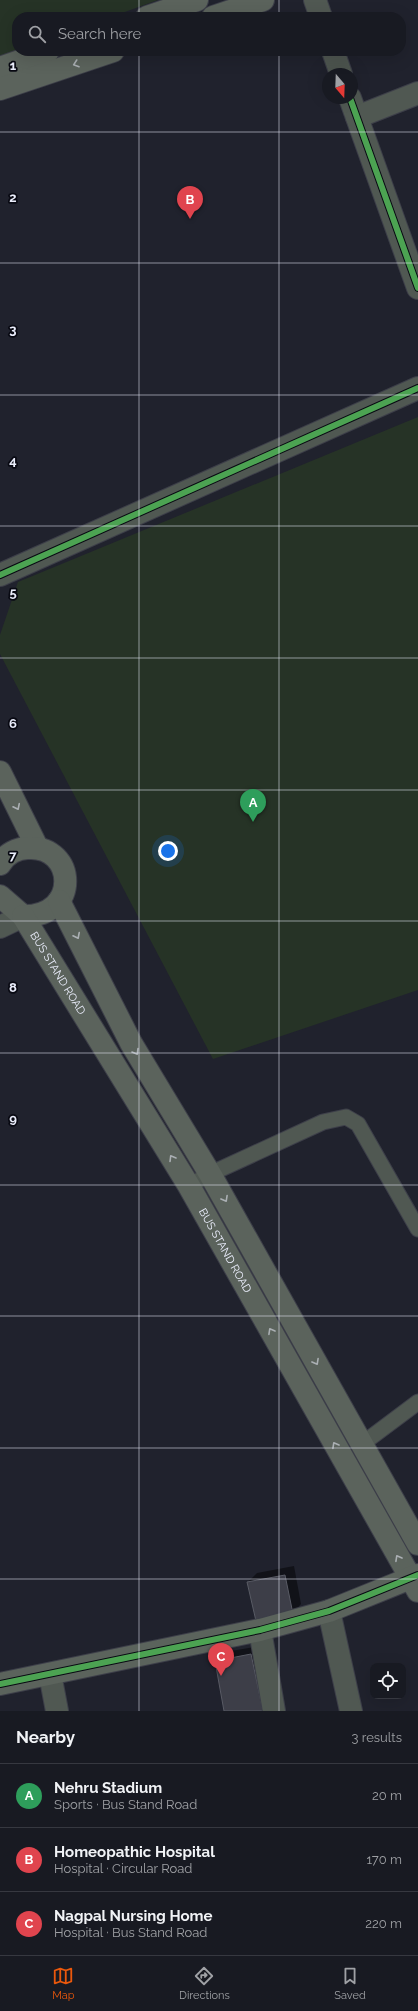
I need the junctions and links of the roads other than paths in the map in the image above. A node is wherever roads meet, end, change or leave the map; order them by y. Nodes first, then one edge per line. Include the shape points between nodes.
1 (197, 0) edge
2 (263, 0) edge
3 (315, 0) edge
4 (162, 12) edge
5 (228, 12) edge
6 (319, 12) edge
7 (34, 56) edge
8 (98, 56) edge
9 (335, 56) edge
10 (0, 68) edge
11 (339, 68) edge
12 (0, 89) edge
13 (418, 93) edge
14 (353, 107) edge
15 (418, 288) edge
16 (418, 388) edge
17 (0, 575) edge
18 (0, 772) edge
19 (37, 847) junction
20 (1, 857) edge
21 (0, 896) edge
22 (59, 901) junction
23 (23, 916) junction
24 (0, 927) edge
25 (210, 1174) junction
26 (189, 1186) junction
27 (418, 1229) edge
28 (418, 1402) edge
29 (362, 1444) junction
30 (418, 1544) edge
31 (415, 1582) edge
32 (329, 1611) junction
33 (260, 1630) junction
34 (50, 1674) junction
35 (0, 1684) edge
36 (57, 1711) edge
37 (274, 1711) edge
38 (351, 1711) edge

1 - 4 main road
2 - 5 main road
3 - 6 street
7 - 10 main road
8 -> 12 main road
9 - 11 street
13 - 14 street
14 - 15 street
16 - 17 street
18 -> 19 main road
19 - 20 main road via 19,848
19 - 22 main road via 57,858 63,868 64,891
21 - 23 main road, BUS STAND ROAD
22 - 23 main road, BUS STAND ROAD via 49,911 36,916
22 -> 25 main road via 131,1043
23 - 24 street
26 -> 23 main road, BUS STAND ROAD
25 - 26 lane
25 - 27 lane via 323,1122 346,1117 358,1124
25 -> 29 main road
31 -> 26 main road, BUS STAND ROAD
28 - 29 lane
29 - 30 main road
31 - 32 main road
32 - 33 main road
32 - 38 street
33 - 34 main road
33 - 37 street
34 - 35 main road
34 - 36 street

